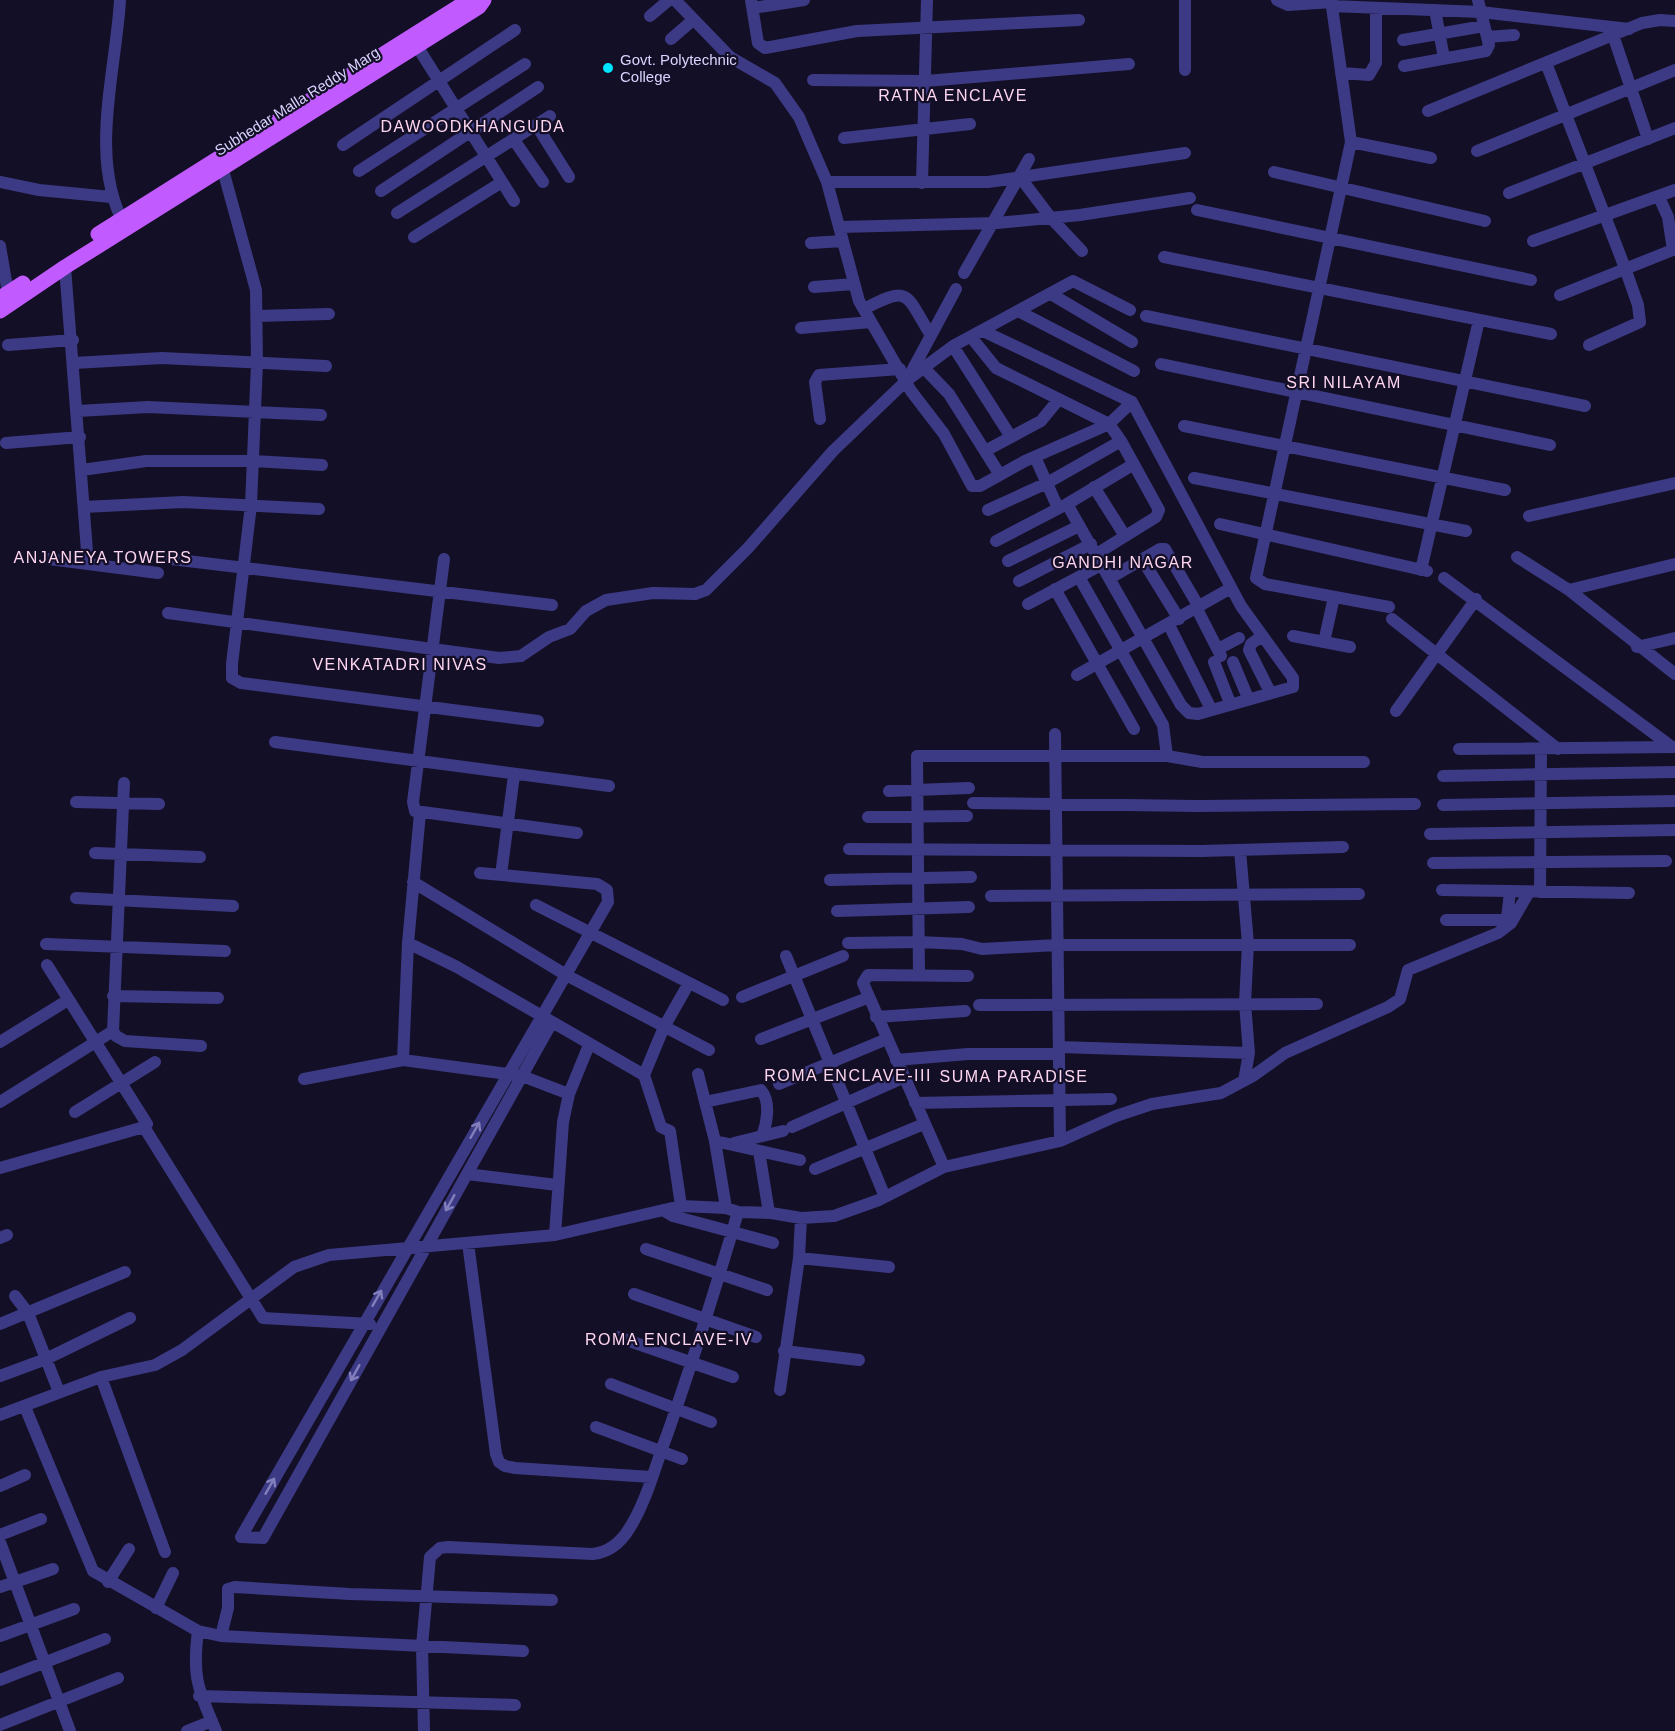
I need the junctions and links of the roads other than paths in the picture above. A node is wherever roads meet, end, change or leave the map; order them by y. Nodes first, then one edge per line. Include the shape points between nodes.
1 (120, 0) edge
2 (469, 0) edge
3 (484, 0) edge
4 (669, 0) edge
5 (675, 0) edge
6 (804, 0) edge
7 (927, 0) edge
8 (1185, 0) edge
9 (1276, 0) edge
10 (1332, 3) edge
11 (752, 4) edge
12 (1480, 6) edge
13 (1376, 8) junction
14 (1435, 10) junction
15 (650, 16) dead end
16 (693, 20) junction
17 (1079, 20) dead end
18 (1675, 21) edge
19 (927, 28) junction
20 (1629, 29) junction
21 (515, 30) dead end
22 (1486, 31) junction
23 (1439, 33) junction
24 (1514, 34) dead end
25 (1613, 35) junction
26 (671, 39) dead end
27 (1403, 40) dead end
28 (417, 46) junction
29 (1444, 58) junction
30 (1546, 63) junction
31 (525, 64) dead end
32 (1129, 64) dead end
33 (1404, 66) dead end
34 (1185, 70) dead end
35 (1675, 70) edge
36 (1341, 73) junction
37 (813, 80) dead end
38 (926, 81) junction
39 (439, 82) junction
40 (538, 87) dead end
41 (1631, 87) junction
42 (456, 109) junction
43 (1428, 111) dead end
44 (1566, 114) junction
45 (550, 116) dead end
46 (970, 124) dead end
47 (537, 126) junction
48 (1675, 128) edge
49 (924, 129) junction
50 (471, 133) junction
51 (844, 138) dead end
52 (1648, 139) junction
53 (514, 140) junction
54 (1351, 142) junction
55 (343, 145) dead end
56 (1477, 151) dead end
57 (1185, 153) dead end
58 (486, 157) junction
59 (1431, 158) dead end
60 (1029, 159) dead end
61 (1583, 164) junction
62 (223, 170) junction
63 (359, 171) dead end
64 (1274, 172) dead end
65 (569, 177) dead end
66 (1020, 177) junction
67 (0, 182) edge
68 (502, 182) junction
69 (543, 182) dead end
70 (827, 182) junction
71 (922, 183) junction
72 (1342, 188) junction
73 (1675, 190) edge
74 (381, 191) dead end
75 (1509, 193) dead end
76 (1659, 196) junction
77 (111, 197) junction
78 (1190, 198) dead end
79 (514, 201) dead end
80 (1197, 210) dead end
81 (397, 213) dead end
82 (1604, 217) junction
83 (1051, 218) junction
84 (1485, 221) dead end
85 (994, 223) junction
86 (124, 224) junction
87 (840, 227) junction
88 (414, 237) dead end
89 (1332, 238) junction
90 (843, 241) junction
91 (1533, 241) dead end
92 (811, 243) dead end
93 (0, 246) edge
94 (1674, 249) edge
95 (1082, 251) dead end
96 (1164, 257) dead end
97 (65, 267) junction
98 (1625, 268) junction
99 (964, 273) dead end
100 (1531, 280) dead end
101 (854, 284) junction
102 (814, 287) dead end
103 (1319, 288) junction
104 (956, 289) dead end
105 (1051, 294) junction
106 (4, 295) edge
107 (1560, 295) dead end
108 (864, 309) junction
109 (1130, 310) dead end
110 (0, 311) edge
111 (1020, 312) junction
112 (329, 314) dead end
113 (257, 316) junction
114 (1146, 316) dead end
115 (1479, 320) junction
116 (871, 322) junction
117 (801, 328) dead end
118 (983, 331) junction
119 (930, 334) junction
120 (1551, 334) dead end
121 (971, 336) junction
122 (73, 340) junction
123 (1132, 342) dead end
124 (8, 345) dead end
125 (1588, 345) dead end
126 (953, 346) junction
127 (1305, 346) junction
128 (74, 363) junction
129 (257, 363) junction
130 (1161, 364) dead end
131 (326, 366) dead end
132 (924, 368) junction
133 (900, 369) junction
134 (1134, 371) dead end
135 (1464, 380) junction
136 (906, 381) junction
137 (1296, 392) junction
138 (1059, 399) junction
139 (1132, 402) junction
140 (1585, 406) dead end
141 (78, 411) junction
142 (256, 412) junction
143 (321, 415) dead end
144 (820, 419) dead end
145 (1109, 424) junction
146 (1455, 425) junction
147 (1184, 426) dead end
148 (80, 437) junction
149 (1011, 437) junction
150 (1121, 441) junction
151 (6, 443) dead end
152 (1550, 445) dead end
153 (1284, 446) junction
154 (985, 451) junction
155 (1035, 457) junction
156 (254, 461) junction
157 (1134, 464) junction
158 (322, 465) dead end
159 (82, 470) junction
160 (1000, 476) junction
161 (1443, 477) junction
162 (1194, 478) dead end
163 (1047, 483) junction
164 (1675, 483) edge
165 (1094, 487) junction
166 (1505, 490) dead end
167 (1272, 494) junction
168 (251, 505) junction
169 (1063, 506) junction
170 (84, 507) junction
171 (319, 509) dead end
172 (988, 510) dead end
173 (1529, 516) dead end
174 (1220, 524) dead end
175 (1432, 524) junction
176 (1080, 526) junction
177 (1466, 531) dead end
178 (1264, 534) junction
179 (1125, 536) junction
180 (996, 541) dead end
181 (1097, 554) junction
182 (1517, 557) dead end
183 (49, 559) dead end
184 (171, 559) dead end
185 (444, 559) dead end
186 (1142, 559) junction
187 (1008, 561) dead end
188 (88, 564) junction
189 (1675, 564) edge
190 (243, 568) junction
191 (158, 573) dead end
192 (1080, 577) junction
193 (1110, 578) junction
194 (1444, 578) dead end
195 (1019, 581) dead end
196 (1231, 588) junction
197 (1055, 589) junction
198 (439, 590) junction
199 (1569, 590) junction
200 (1334, 597) junction
201 (1476, 599) junction
202 (1028, 604) dead end
203 (552, 605) dead end
204 (1198, 608) junction
205 (168, 613) dead end
206 (237, 622) junction
207 (1174, 622) junction
208 (1262, 636) junction
209 (1293, 636) dead end
210 (1239, 638) dead end
211 (1675, 638) edge
212 (1144, 639) junction
213 (1324, 642) junction
214 (431, 647) junction
215 (1350, 647) dead end
216 (1637, 647) junction
217 (1121, 651) junction
218 (1437, 654) junction
219 (1217, 656) junction
220 (1097, 662) junction
221 (1233, 662) dead end
222 (1675, 674) edge
223 (1077, 675) dead end
224 (1270, 692) junction
225 (1248, 698) junction
226 (1230, 703) junction
227 (424, 708) junction
228 (1211, 709) junction
229 (1396, 711) dead end
230 (538, 721) dead end
231 (1134, 729) dead end
232 (1055, 734) dead end
233 (275, 742) dead end
234 (1674, 747) edge
235 (1459, 749) dead end
236 (1541, 749) junction
237 (1558, 749) junction
238 (1167, 756) junction
239 (1055, 758) junction
240 (419, 762) junction
241 (1364, 762) dead end
242 (1675, 772) edge
243 (1541, 774) junction
244 (514, 775) junction
245 (1443, 776) dead end
246 (124, 783) dead end
247 (609, 786) dead end
248 (969, 788) dead end
249 (917, 790) junction
250 (889, 791) dead end
251 (1675, 801) edge
252 (76, 802) dead end
253 (973, 803) dead end
254 (1541, 803) junction
255 (123, 804) junction
256 (159, 804) dead end
257 (1055, 804) junction
258 (1415, 804) dead end
259 (1443, 805) dead end
260 (420, 813) junction
261 (967, 816) dead end
262 (917, 817) junction
263 (868, 818) dead end
264 (507, 826) junction
265 (1675, 830) edge
266 (1541, 832) junction
267 (577, 833) dead end
268 (1430, 834) dead end
269 (1055, 848) junction
270 (1343, 848) dead end
271 (849, 849) dead end
272 (918, 849) junction
273 (1240, 850) junction
274 (95, 853) dead end
275 (121, 854) junction
276 (200, 857) dead end
277 (1666, 861) dead end
278 (1541, 862) junction
279 (1433, 863) dead end
280 (480, 873) dead end
281 (501, 876) junction
282 (971, 877) dead end
283 (918, 878) junction
284 (830, 880) dead end
285 (413, 882) junction
286 (1442, 890) dead end
287 (1510, 891) junction
288 (1535, 892) junction
289 (1629, 893) dead end
290 (1359, 894) dead end
291 (1244, 895) junction
292 (991, 897) dead end
293 (1055, 897) junction
294 (76, 898) dead end
295 (117, 902) junction
296 (536, 905) dead end
297 (233, 906) dead end
298 (969, 907) dead end
299 (918, 909) junction
300 (837, 911) dead end
301 (1446, 920) dead end
302 (591, 933) junction
303 (919, 942) junction
304 (408, 943) junction
305 (848, 943) dead end
306 (46, 944) dead end
307 (1248, 944) junction
308 (1057, 945) junction
309 (1350, 945) dead end
310 (116, 946) junction
311 (225, 951) dead end
312 (786, 956) dead end
313 (843, 956) dead end
314 (47, 966) dead end
315 (566, 975) junction
316 (919, 975) junction
317 (968, 976) dead end
318 (794, 978) junction
319 (689, 983) junction
320 (113, 996) junction
321 (742, 997) dead end
322 (218, 998) dead end
323 (68, 1000) junction
324 (723, 1000) dead end
325 (862, 1000) dead end
326 (1245, 1003) junction
327 (1317, 1004) dead end
328 (979, 1005) dead end
329 (1059, 1005) junction
330 (965, 1011) dead end
331 (876, 1017) junction
332 (812, 1019) junction
333 (545, 1020) junction
334 (664, 1027) junction
335 (113, 1031) junction
336 (761, 1039) dead end
337 (882, 1041) dead end
338 (0, 1042) edge
339 (94, 1043) junction
340 (589, 1045) junction
341 (201, 1046) dead end
342 (709, 1050) dead end
343 (1059, 1051) junction
344 (1249, 1053) junction
345 (403, 1060) junction
346 (896, 1060) junction
347 (155, 1062) dead end
348 (831, 1062) junction
349 (698, 1074) dead end
350 (507, 1075) junction
351 (644, 1075) junction
352 (522, 1076) junction
353 (304, 1079) dead end
354 (898, 1080) dead end
355 (1244, 1082) junction
356 (121, 1083) junction
357 (779, 1084) dead end
358 (569, 1094) junction
359 (1058, 1100) junction
360 (1111, 1100) dead end
361 (0, 1102) edge
362 (705, 1102) junction
363 (915, 1103) junction
364 (846, 1104) junction
365 (75, 1112) dead end
366 (919, 1126) dead end
367 (144, 1127) junction
368 (762, 1136) junction
369 (715, 1141) junction
370 (1060, 1141) junction
371 (733, 1144) junction
372 (865, 1150) junction
373 (759, 1151) junction
374 (800, 1160) dead end
375 (944, 1167) junction
376 (0, 1168) edge
377 (815, 1169) dead end
378 (467, 1174) junction
379 (557, 1185) junction
380 (885, 1197) junction
381 (681, 1206) junction
382 (663, 1210) junction
383 (732, 1210) junction
384 (769, 1213) junction
385 (801, 1218) junction
386 (732, 1232) junction
387 (555, 1235) junction
388 (468, 1243) junction
389 (772, 1243) dead end
390 (426, 1247) junction
391 (406, 1248) junction
392 (646, 1249) dead end
393 (799, 1258) junction
394 (889, 1266) dead end
395 (125, 1272) dead end
396 (719, 1275) junction
397 (767, 1290) dead end
398 (634, 1294) dead end
399 (15, 1296) dead end
400 (251, 1299) junction
401 (28, 1313) junction
402 (130, 1318) dead end
403 (705, 1319) junction
404 (0, 1324) edge
405 (362, 1324) junction
406 (382, 1325) junction
407 (618, 1337) dead end
408 (756, 1337) dead end
409 (784, 1351) junction
410 (46, 1359) junction
411 (859, 1360) dead end
412 (692, 1364) junction
413 (0, 1376) edge
414 (101, 1377) junction
415 (733, 1377) dead end
416 (610, 1384) dead end
417 (780, 1390) dead end
418 (58, 1392) junction
419 (25, 1407) junction
420 (676, 1409) junction
421 (0, 1415) edge
422 (711, 1422) dead end
423 (596, 1427) dead end
424 (661, 1450) junction
425 (682, 1459) dead end
426 (25, 1475) dead end
427 (651, 1477) junction
428 (0, 1486) edge
429 (41, 1519) dead end
430 (0, 1535) edge
431 (0, 1542) edge
432 (129, 1549) dead end
433 (165, 1552) dead end
434 (52, 1569) dead end
435 (173, 1573) dead end
436 (15, 1582) junction
437 (108, 1582) junction
438 (0, 1587) edge
439 (426, 1594) junction
440 (552, 1600) dead end
441 (156, 1608) junction
442 (74, 1609) dead end
443 (31, 1626) junction
444 (198, 1631) junction
445 (0, 1636) edge
446 (221, 1636) junction
447 (105, 1639) dead end
448 (422, 1646) junction
449 (523, 1651) dead end
450 (45, 1664) junction
451 (117, 1678) dead end
452 (0, 1680) edge
453 (199, 1696) junction
454 (59, 1702) junction
455 (424, 1703) junction
456 (515, 1705) dead end
457 (0, 1725) edge
458 (214, 1726) edge
459 (70, 1731) edge
460 (187, 1731) edge
461 (424, 1731) edge

1 - 77 street via 107,150
2 - 86 main road, Subhedar Malla Reddy Marg
3 - 28 main road, Subhedar Malla Reddy Marg via 480,7
4 - 15 street
5 - 16 street
6 - 11 street
7 - 19 street
8 - 34 street
9 - 10 street via 1288,5
10 - 13 street
10 - 36 street
11 - 19 street via 758,43 765,48 857,31
12 - 14 street
12 - 20 street
12 - 22 street
13 - 14 street
13 - 36 street via 1374,71 1369,75
14 - 23 street
16 - 26 street
16 - 70 street via 730,57 775,83 800,117
17 - 19 street
18 - 20 street via 1660,20
19 - 38 street
20 - 25 street
21 - 39 street
22 - 23 street
22 - 24 street
22 - 29 street via 1486,51
23 - 27 street
23 - 29 street
25 - 30 street
25 - 41 street
28 - 39 street
28 - 62 main road, Subhedar Malla Reddy Marg
29 - 33 street
30 - 43 street
30 - 44 street
31 - 42 street
32 - 38 street
35 - 41 street
36 - 54 street
37 - 38 street
38 - 49 street
39 - 42 street
39 - 55 street
40 - 50 street
41 - 44 street
41 - 52 street
42 - 50 street
42 - 63 street
44 - 56 street
44 - 61 street
45 - 47 street
46 - 49 street
47 - 53 street
47 - 65 street
48 - 52 street
49 - 51 street
49 - 71 street
50 - 58 street
50 - 74 street
52 - 61 street
53 - 58 street
53 - 69 street
54 - 59 street
54 - 72 street
57 - 66 street
58 - 68 street
58 - 81 street
60 - 66 street
61 - 75 street
61 - 82 street
62 - 86 main road, Subhedar Malla Reddy Marg
62 - 113 street via 256,290
64 - 72 street
66 - 71 street via 988,182
66 - 83 street
66 - 85 street
67 - 77 street
68 - 79 street
68 - 88 street
70 - 71 street
70 - 87 street
72 - 84 street
72 - 89 street
73 - 76 street
76 - 82 street
76 - 94 street
77 - 86 street
78 - 83 street
80 - 89 street
82 - 91 street
82 - 98 street
83 - 85 street
83 - 95 street
85 - 87 street
85 - 99 street
86 - 97 main road
86 - 106 main road
87 - 90 street
89 - 100 street
89 - 103 street
90 - 92 street
90 - 101 street
93 - 106 street
94 - 98 street
96 - 103 street
97 - 110 main road
97 - 122 street
98 - 107 street
98 - 125 street via 1640,322
101 - 102 street
101 - 108 street
103 - 115 street
103 - 127 street
104 - 119 street
105 - 109 street via 1077,281
105 - 111 street
105 - 123 street
108 - 116 street
108 - 119 street via 900,293 907,297
111 - 118 street
111 - 134 street
112 - 113 street
113 - 129 street
114 - 127 street
115 - 120 street
115 - 135 street
116 - 117 street
116 - 133 street
118 - 121 street
118 - 139 street
119 - 136 street
121 - 126 street
121 - 138 street via 996,368
122 - 124 street
122 - 128 street
126 - 132 street
126 - 149 street
127 - 135 street
127 - 137 street
128 - 129 street via 162,358
128 - 141 street
129 - 131 street
129 - 142 street
130 - 137 street
132 - 136 street
132 - 154 street via 949,394
133 - 136 street
133 - 144 street via 819,375 815,382
135 - 140 street
135 - 146 street
136 - 160 street via 944,434 972,486
136 - 214 street via 833,451 706,590 606,600 586,611 570,629 511,658
137 - 146 street
137 - 153 street
138 - 145 street
138 - 149 street via 1041,421
139 - 145 street
139 - 196 street
141 - 142 street via 148,407
141 - 148 street
142 - 143 street
142 - 156 street
145 - 150 street
145 - 155 street
146 - 152 street
146 - 161 street
147 - 153 street
148 - 151 street
148 - 159 street
149 - 154 street
150 - 157 street
150 - 163 street
153 - 161 street
153 - 167 street
154 - 160 street
155 - 160 street
155 - 163 street
156 - 158 street
156 - 159 street via 146,461
156 - 168 street
157 - 165 street
157 - 179 street via 1159,510 1156,517
159 - 170 street
161 - 166 street
161 - 175 street
162 - 167 street
163 - 169 street
163 - 172 street
164 - 173 street
165 - 169 street
165 - 179 street
167 - 175 street
167 - 178 street
168 - 170 street via 183,502
168 - 171 street
168 - 190 street
169 - 176 street
169 - 180 street
170 - 188 street
174 - 178 street
175 - 177 street
175 - 178 street via 1424,570
176 - 181 street
176 - 187 street
178 - 200 street via 1256,578 1260,583
179 - 181 street
181 - 192 street
181 - 193 street
181 - 195 street
182 - 199 street
183 - 188 street
184 - 190 street
185 - 198 street
186 - 193 street
186 - 204 street via 1165,549
186 - 207 street
188 - 191 street
189 - 199 street
190 - 198 street
190 - 206 street
192 - 197 street
192 - 217 street
193 - 212 street
194 - 201 street
196 - 204 street
196 - 208 street
197 - 202 street
197 - 220 street
198 - 203 street
198 - 214 street
199 - 216 street
200 - 213 street
200 - 218 street via 1390,613
201 - 218 street
201 - 234 street
204 - 207 street
204 - 219 street
205 - 206 street
206 - 214 street
206 - 227 street via 231,669 236,681
207 - 212 street
207 - 228 street
208 - 224 street via 1249,650
208 - 224 street via 1294,682 1293,687
209 - 213 street
210 - 219 street
211 - 216 street
212 - 217 street
212 - 228 street via 1181,705 1193,715
213 - 215 street
214 - 227 street
216 - 222 street
217 - 220 street
217 - 238 street via 1163,725
218 - 229 street
218 - 237 street
219 - 226 street
220 - 223 street
220 - 231 street
221 - 225 street
224 - 225 street
225 - 226 street
226 - 228 street
227 - 230 street
227 - 240 street
232 - 239 street
233 - 240 street
234 - 237 street
235 - 236 street
236 - 237 street
236 - 243 street
238 - 239 street
238 - 241 street via 1202,762
239 - 249 street via 917,756
239 - 257 street
240 - 244 street
240 - 260 street via 413,802 415,811
242 - 243 street
243 - 245 street
243 - 254 street
244 - 247 street
244 - 264 street
246 - 255 street
248 - 249 street
249 - 250 street
249 - 262 street
251 - 254 street
252 - 255 street
253 - 257 street
254 - 259 street
254 - 266 street
255 - 256 street
255 - 275 street
257 - 258 street
257 - 269 street
260 - 264 street
260 - 285 street
261 - 262 street
262 - 263 street
262 - 272 street
264 - 267 street
264 - 281 street
265 - 266 street
266 - 268 street
266 - 278 street
269 - 272 street
269 - 273 street
269 - 293 street
270 - 273 street
271 - 272 street
272 - 283 street
273 - 291 street
274 - 275 street
275 - 276 street
275 - 295 street
277 - 278 street
278 - 279 street
278 - 288 street
280 - 281 street
281 - 302 street via 602,886 609,895 608,902
282 - 283 street
283 - 284 street
283 - 299 street
285 - 304 street
285 - 315 street
286 - 287 street
287 - 288 street
287 - 301 street via 1504,920
288 - 289 street
288 - 355 street via 1498,933 1408,970 1400,999 1285,1053
290 - 291 street
291 - 293 street
291 - 307 street
292 - 293 street
293 - 308 street
294 - 295 street
295 - 297 street
295 - 310 street
296 - 302 street
298 - 299 street
299 - 300 street
299 - 303 street
302 - 315 street
302 - 319 street
303 - 305 street
303 - 308 street via 959,943 982,949
303 - 316 street
304 - 333 street via 457,967
304 - 345 street
306 - 310 street
307 - 308 street
307 - 309 street
307 - 326 street
308 - 329 street
310 - 311 street
310 - 320 street
312 - 318 street
313 - 318 street
314 - 323 street
315 - 333 street
315 - 334 street
316 - 317 street
316 - 331 street via 865,977 864,990
318 - 321 street
318 - 332 street
319 - 324 street
319 - 334 street
320 - 322 street
320 - 335 street
323 - 338 street
323 - 339 street
325 - 332 street
326 - 327 street
326 - 329 street
326 - 344 street
328 - 329 street
329 - 343 street
330 - 331 street
331 - 346 street
332 - 336 street
332 - 348 street
333 - 340 street
333 - 350 street
333 - 352 street
334 - 342 street
334 - 351 street
335 - 339 street
335 - 341 street via 119,1039 133,1043
337 - 348 street
339 - 356 street
339 - 361 street
340 - 351 street
340 - 358 street
343 - 344 street
343 - 346 street
343 - 359 street
344 - 355 street
345 - 350 street
345 - 353 street
346 - 363 street
347 - 356 street
348 - 357 street
348 - 364 street
349 - 362 street
350 - 352 street
391 -> 350 street
351 - 381 street via 661,1127 670,1131
352 - 358 street
352 - 378 street
354 - 364 street
355 - 370 street via 1214,1095 1146,1106
356 - 365 street
356 - 367 street via 147,1124
358 - 379 street
359 - 360 street
359 - 363 street
359 - 370 street
362 - 368 street via 761,1090 767,1118
362 - 369 street
363 - 375 street
364 - 368 street
364 - 372 street
366 - 372 street
367 - 376 street
367 - 400 street
368 - 371 street
369 - 371 street
369 - 383 street
370 - 375 street
371 - 373 street
372 - 377 street
372 - 380 street
373 - 374 street
373 - 384 street
375 - 380 street
378 - 379 street
378 -> 390 street
379 - 387 street
380 - 385 street via 834,1216
381 - 382 street
381 - 383 street
382 - 386 street
382 - 387 street
383 - 384 street
383 - 386 street
384 - 385 street
385 - 393 street
386 - 389 street
386 - 396 street
387 - 388 street
388 - 390 street
388 - 427 street via 489,1416 499,1462 515,1468
390 - 391 street
390 - 406 street
391 - 400 street via 329,1255 308,1261
405 -> 391 street
392 - 396 street
393 - 394 street
393 - 409 street
395 - 401 street
396 - 397 street
396 - 403 street
398 - 403 street
399 - 401 street
400 - 405 street via 263,1318
400 - 414 street via 155,1365
401 - 404 street
401 - 410 street
402 - 410 street
403 - 408 street
403 - 412 street
405 - 406 street
406 -> 405 street via 263,1538 241,1537
407 - 412 street
409 - 411 street
409 - 417 street
410 - 413 street
410 - 418 street
412 - 415 street
412 - 420 street
414 - 418 street
414 - 433 street
416 - 420 street
418 - 419 street
419 - 421 street
419 - 437 street via 93,1571
420 - 422 street
420 - 424 street
423 - 424 street
424 - 425 street
424 - 427 street
426 - 428 street
427 - 439 street via 628,1531 604,1553 440,1548 430,1557
429 - 430 street
431 - 436 street
432 - 437 street
434 - 436 street
435 - 441 street
436 - 438 street
436 - 443 street
437 - 441 street
439 - 440 street
439 - 446 street via 235,1587 228,1589
439 - 448 street
441 - 444 street
442 - 443 street
443 - 445 street
443 - 450 street
444 - 446 street
444 - 453 street via 194,1662
446 - 448 street
447 - 450 street
448 - 449 street
448 - 455 street
450 - 452 street
450 - 454 street
451 - 454 street
453 - 455 street
453 - 458 street
454 - 457 street
454 - 459 street
455 - 456 street
455 - 461 street
458 - 460 street

